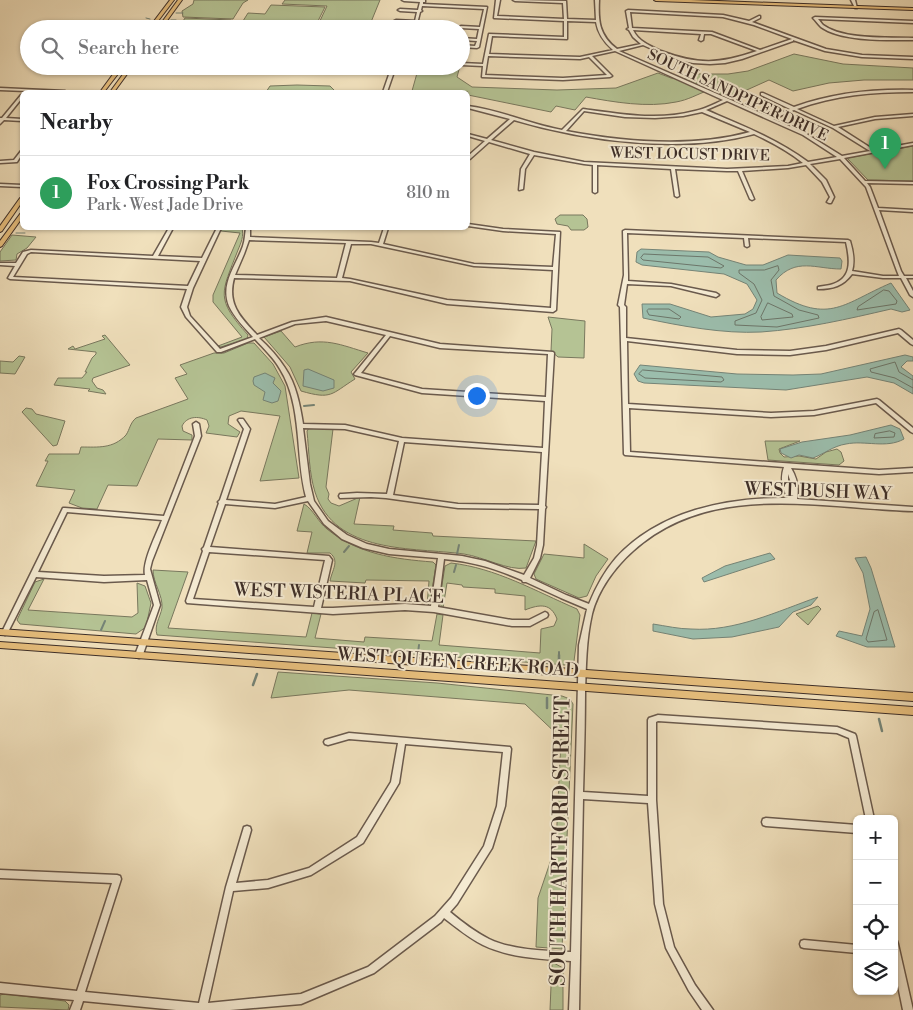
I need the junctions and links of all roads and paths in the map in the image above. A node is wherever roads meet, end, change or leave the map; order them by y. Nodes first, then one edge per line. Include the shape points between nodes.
1 (172, 0) edge
2 (180, 0) edge
3 (404, 0) edge
4 (498, 0) edge
5 (515, 0) edge
6 (597, 0) edge
7 (656, 0) edge
8 (747, 0) edge
9 (423, 1) edge
10 (444, 1) edge
11 (473, 2) dead end
12 (854, 4) edge
13 (441, 6) junction
14 (470, 7) junction
15 (913, 7) edge
16 (400, 10) dead end
17 (420, 11) junction
18 (438, 11) dead end
19 (467, 12) dead end
20 (759, 17) dead end
21 (564, 19) junction
22 (157, 20) edge
23 (166, 20) edge
24 (417, 20) edge
25 (596, 21) junction
26 (750, 22) junction
27 (913, 22) edge
28 (470, 27) edge
29 (481, 28) junction
30 (629, 29) junction
31 (703, 32) junction
32 (913, 39) edge
33 (470, 40) edge
34 (479, 40) junction
35 (701, 40) dead end
36 (792, 40) junction
37 (644, 44) junction
38 (470, 48) edge
39 (617, 51) junction
40 (759, 51) junction
41 (487, 55) junction
42 (591, 56) junction
43 (913, 58) edge
44 (470, 64) edge
45 (485, 65) junction
46 (115, 75) edge
47 (124, 75) edge
48 (391, 75) edge
49 (0, 89) edge
50 (20, 90) edge
51 (104, 90) edge
52 (113, 90) edge
53 (386, 90) edge
54 (913, 91) edge
55 (762, 94) dead end
56 (20, 98) edge
57 (726, 100) junction
58 (470, 107) edge
59 (791, 108) junction
60 (702, 110) junction
61 (913, 115) edge
62 (514, 118) junction
63 (770, 119) junction
64 (1, 120) edge
65 (20, 120) edge
66 (834, 127) junction
67 (563, 131) junction
68 (752, 133) junction
69 (470, 135) edge
70 (486, 139) junction
71 (913, 144) edge
72 (873, 151) junction
73 (533, 153) junction
74 (20, 154) edge
75 (470, 156) edge
76 (841, 157) junction
77 (0, 162) edge
78 (595, 164) junction
79 (806, 164) junction
80 (674, 168) junction
81 (740, 170) junction
82 (864, 182) junction
83 (913, 183) edge
84 (0, 185) edge
85 (20, 186) edge
86 (521, 189) dead end
87 (594, 192) dead end
88 (677, 196) dead end
89 (752, 199) dead end
90 (829, 202) dead end
91 (20, 203) edge
92 (877, 210) junction
93 (913, 211) edge
94 (20, 218) edge
95 (470, 225) edge
96 (0, 230) edge
97 (170, 230) edge
98 (218, 230) edge
99 (248, 230) edge
100 (385, 230) edge
101 (746, 236) junction
102 (247, 238) junction
103 (349, 242) junction
104 (380, 244) junction
105 (0, 245) edge
106 (747, 246) dead end
107 (155, 257) junction
108 (203, 260) junction
109 (0, 264) edge
110 (18, 264) junction
111 (556, 270) junction
112 (851, 270) junction
113 (233, 276) junction
114 (901, 277) junction
115 (913, 277) edge
116 (339, 279) junction
117 (625, 282) junction
118 (190, 288) junction
119 (820, 288) dead end
120 (716, 295) dead end
121 (913, 295) edge
122 (389, 334) junction
123 (257, 337) junction
124 (624, 339) junction
125 (913, 343) edge
126 (357, 374) joint
127 (549, 399) junction
128 (625, 406) junction
129 (241, 420) dead end
130 (196, 424) dead end
131 (299, 426) junction
132 (913, 431) edge
133 (402, 440) junction
134 (546, 450) junction
135 (787, 466) junction
136 (913, 470) edge
137 (390, 495) junction
138 (342, 496) dead end
139 (310, 498) junction
140 (221, 502) junction
141 (792, 502) junction
142 (543, 507) junction
143 (913, 509) edge
144 (165, 518) junction
145 (205, 550) junction
146 (441, 557) junction
147 (35, 574) junction
148 (149, 578) junction
149 (524, 580) junction
150 (590, 607) junction
151 (434, 609) junction
152 (317, 610) junction
153 (545, 616) dead end
154 (3, 632) edge
155 (144, 642) junction
156 (0, 645) edge
157 (139, 655) junction
158 (582, 672) junction
159 (582, 687) junction
160 (913, 697) edge
161 (913, 712) edge
162 (328, 742) dead end
163 (402, 742) junction
164 (580, 795) junction
165 (652, 800) junction
166 (869, 815) edge
167 (766, 822) dead end
168 (248, 830) dead end
169 (853, 830) edge
170 (0, 874) edge
171 (230, 887) junction
172 (444, 913) junction
173 (804, 944) dead end
174 (853, 949) edge
175 (575, 957) junction
176 (898, 964) edge
177 (0, 988) edge
178 (80, 996) junction
179 (202, 1008) junction
180 (75, 1010) edge
181 (574, 1010) edge
182 (708, 1010) edge
183 (908, 1010) edge

1 - 22 main road
2 - 23 main road
3 - 9 street
4 - 21 street via 494,17
5 - 21 street via 565,2
6 - 25 street
7 - 12 main road
8 - 12 main road
9 - 13 street
9 - 17 street
10 - 13 street
11 - 14 street
12 - 15 main road
13 - 14 street
13 - 18 street
14 - 19 street
14 - 29 street via 486,8
16 - 17 street
17 - 24 street
20 - 26 street
21 - 25 street
21 - 41 street via 566,38 490,35
25 - 39 street, SOUTH SANDPIPER DRIVE via 601,37
26 - 30 street via 703,14 628,11
26 - 36 street
27 - 32 street via 815,18 828,29 849,35
28 - 29 street
29 - 34 street
30 - 31 street
30 - 37 street
31 - 35 street
31 - 40 street via 720,35
33 - 34 street
34 - 38 street via 477,47
36 - 40 street
36 - 43 street via 837,53
37 - 39 street
37 - 40 street via 674,58 704,64 728,62
39 - 42 street
39 - 57 street, SOUTH SANDPIPER DRIVE
41 - 42 street
41 - 45 street
42 - 45 street via 610,76 563,79 483,76
44 - 45 street
46 - 51 main road
47 - 52 main road
48 - 53 street
49 - 50 street
54 - 59 street via 851,92
55 - 59 street
56 - 64 street
57 - 60 street
57 - 63 street, SOUTH SANDPIPER DRIVE
58 - 62 street
59 - 63 street
59 - 66 street
60 - 67 street via 659,116 583,110
60 - 68 street
61 - 66 street via 874,118
62 - 67 street
62 - 70 street
63 - 76 street, SOUTH SANDPIPER DRIVE
64 - 65 street
66 - 72 street
67 - 68 street via 599,138 700,142
68 - 79 street via 780,145
69 - 70 street, WEST LOCUST DRIVE
70 - 73 street, WEST LOCUST DRIVE
70 - 75 street
71 - 72 street, WEST LOCUST DRIVE
72 - 76 street, WEST LOCUST DRIVE
73 - 78 street, WEST LOCUST DRIVE
73 - 86 street via 523,169
74 - 77 street via 14,161
76 - 79 street, WEST LOCUST DRIVE
76 - 82 street, SOUTH SANDPIPER DRIVE
78 - 80 street, WEST LOCUST DRIVE
78 - 87 street
79 - 81 street, WEST LOCUST DRIVE
79 - 90 street via 830,191 832,197
80 - 81 street, WEST LOCUST DRIVE
80 - 88 street
81 - 89 street
82 - 83 street
82 - 92 street, SOUTH SANDPIPER DRIVE
84 - 85 street
91 - 96 main road
92 - 93 street
92 - 114 street, SOUTH SANDPIPER DRIVE
94 - 105 main road
95 - 111 street via 558,233
97 - 107 street
98 - 108 street
99 - 102 street
100 - 104 street
101 - 106 street
101 - 112 street via 848,241
101 - 117 street via 625,232
102 - 103 street
102 - 113 street
103 - 104 street
103 - 116 street
104 - 111 street via 474,264
107 - 108 street
107 - 110 street via 31,251 25,253
108 - 118 street
109 - 110 street
110 - 118 street via 10,278
111 - 116 street via 553,310 453,303
112 - 114 street
112 - 119 street via 836,285
113 - 116 street
113 - 123 street via 228,296 232,308
114 - 115 street
114 - 121 street, SOUTH SANDPIPER DRIVE
117 - 120 street via 671,285
117 - 124 street
118 - 123 street via 184,303 186,312 219,351
122 - 123 street via 317,319 294,323
122 - 126 street
122 - 127 street via 440,346 552,354
123 - 131 street via 285,371 292,386
124 - 125 street via 737,352 790,353 899,331
124 - 128 street
126 - 127 street via 422,391
127 - 134 street
128 - 132 street via 771,415 814,413 877,401
128 - 135 street via 627,454
129 - 140 street via 247,429
130 - 144 street via 198,436
131 - 133 street via 345,427
131 - 139 street
133 - 134 street
133 - 137 street
134 - 142 street
135 - 136 street via 879,472
135 - 141 street via 784,474 786,492
137 - 138 street
137 - 142 street via 463,506
139 - 140 street via 275,506
139 - 146 street via 329,524 360,544 394,553
140 - 145 street
141 - 143 street, WEST BUSH WAY
141 - 150 street, WEST BUSH WAY via 729,504 664,525 637,542 620,558 602,581
142 - 149 street via 539,550
144 - 147 street via 65,510
144 - 148 street via 149,561
145 - 152 street via 327,558
145 - 152 street, WEST WISTERIA PLACE via 189,601
146 - 149 street via 483,563
146 - 151 street
147 - 148 street via 104,579
147 - 154 street
148 - 155 street via 157,606
149 - 150 street
150 - 158 street, WEST BUSH WAY via 584,635
151 - 152 street, WEST WISTERIA PLACE
151 - 153 street, WEST WISTERIA PLACE via 512,622 530,623
154 - 155 main road, WEST QUEEN CREEK ROAD
155 - 157 street
155 - 158 main road, WEST QUEEN CREEK ROAD
156 - 157 main road, WEST QUEEN CREEK ROAD
157 - 159 main road, WEST QUEEN CREEK ROAD
158 - 159 street, SOUTH HARTFORD STREET
158 - 160 main road, WEST QUEEN CREEK ROAD
159 - 161 main road, WEST QUEEN CREEK ROAD
159 - 164 street, SOUTH HARTFORD STREET
162 - 163 street via 349,736
163 - 171 street via 395,783 360,840 311,871 268,884
163 - 172 street via 507,749 502,806 488,848
164 - 165 street
164 - 175 street, SOUTH HARTFORD STREET
165 - 166 street via 652,720 837,730 852,736
165 - 182 street via 659,904 670,948
167 - 169 street
168 - 171 street
170 - 178 street via 117,879
171 - 179 street
172 - 175 street via 492,944 522,953
172 - 179 street via 372,970 301,999
173 - 174 street
175 - 181 street, SOUTH HARTFORD STREET
176 - 183 street
177 - 178 street
178 - 179 street
178 - 180 street

